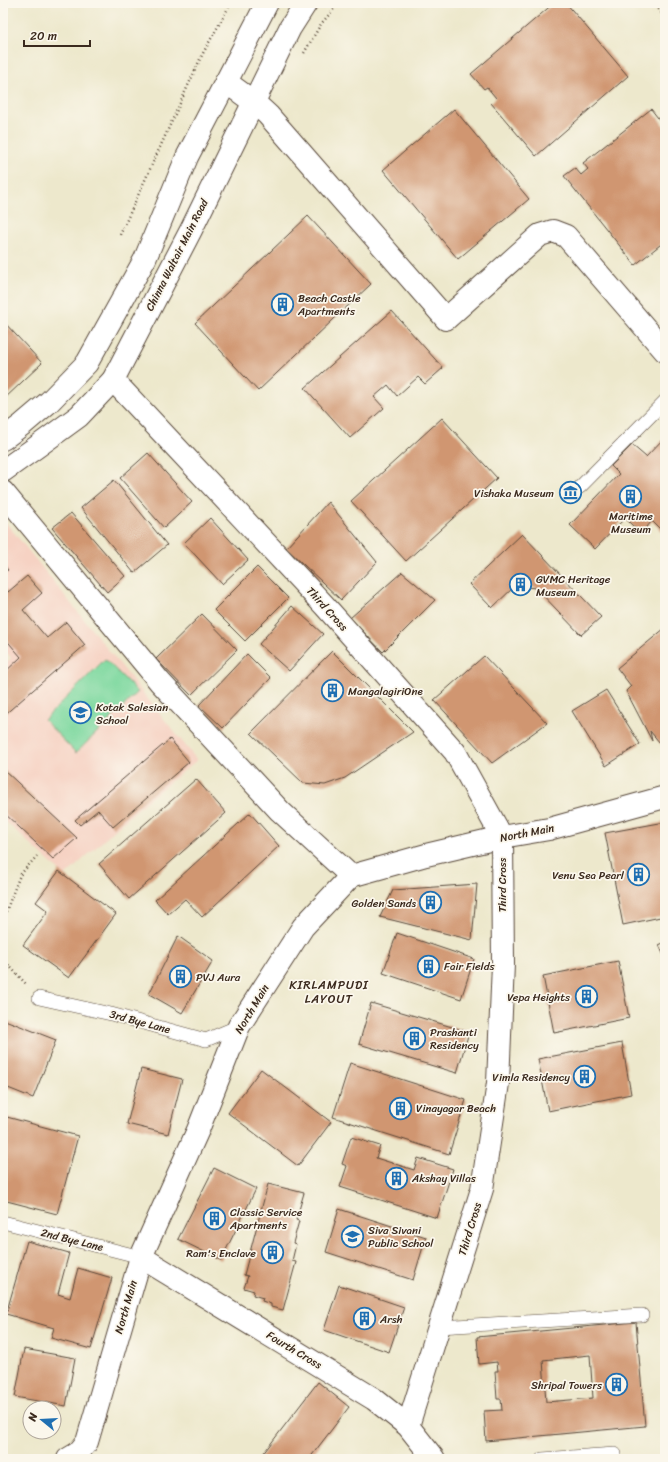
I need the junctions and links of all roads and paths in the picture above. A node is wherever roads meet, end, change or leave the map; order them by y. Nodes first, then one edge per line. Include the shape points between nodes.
1 (231, 3) edge
2 (267, 3) edge
3 (306, 3) edge
4 (653, 3) edge
5 (665, 17) edge
6 (226, 82) junction
7 (255, 103) junction
8 (120, 235) dead end
9 (665, 351) edge
10 (113, 380) junction
11 (665, 401) edge
12 (5, 433) edge
13 (3, 470) edge
14 (580, 487) dead end
15 (3, 492) edge
16 (665, 797) edge
17 (502, 837) junction
18 (37, 856) dead end
19 (351, 876) junction
20 (3, 919) edge
21 (3, 959) edge
22 (39, 998) joint
23 (239, 1026) junction
24 (3, 1222) edge
25 (141, 1257) junction
26 (642, 1315) dead end
27 (439, 1327) junction
28 (408, 1426) junction
29 (615, 1454) dead end
30 (75, 1457) edge
31 (434, 1459) edge
32 (542, 1459) edge

1 - 8 path via 202,55
2 - 6 street
3 - 7 street, Chinna Waltair Main Road via 290,28
4 - 5 path
6 - 7 street
6 - 12 street via 187,158 145,259 87,363 49,402
7 - 9 street via 446,319 540,235 553,231 566,236
7 - 10 street, Chinna Waltair Main Road
10 - 13 street, Chinna Waltair Main Road via 79,416
10 - 17 street, Third Cross via 324,606 455,752
11 - 14 lane
15 - 19 street via 160,682 280,811
16 - 17 street, North Main via 549,829
17 - 19 street, North Main
17 - 27 street, Third Cross via 503,964 498,1083 482,1189
18 - 20 path via 20,875
19 - 23 street, North Main via 303,927
21 - 22 path
22 - 23 lane, 3rd Bye Lane via 111,1014 206,1040
23 - 25 street, North Main via 198,1130
24 - 25 lane, 2nd Bye Lane
25 - 28 street, Fourth Cross via 374,1399
25 - 30 street, North Main via 87,1442
26 - 27 lane
27 - 28 street, Third Cross
28 - 31 street, Fourth Cross
29 - 32 lane

